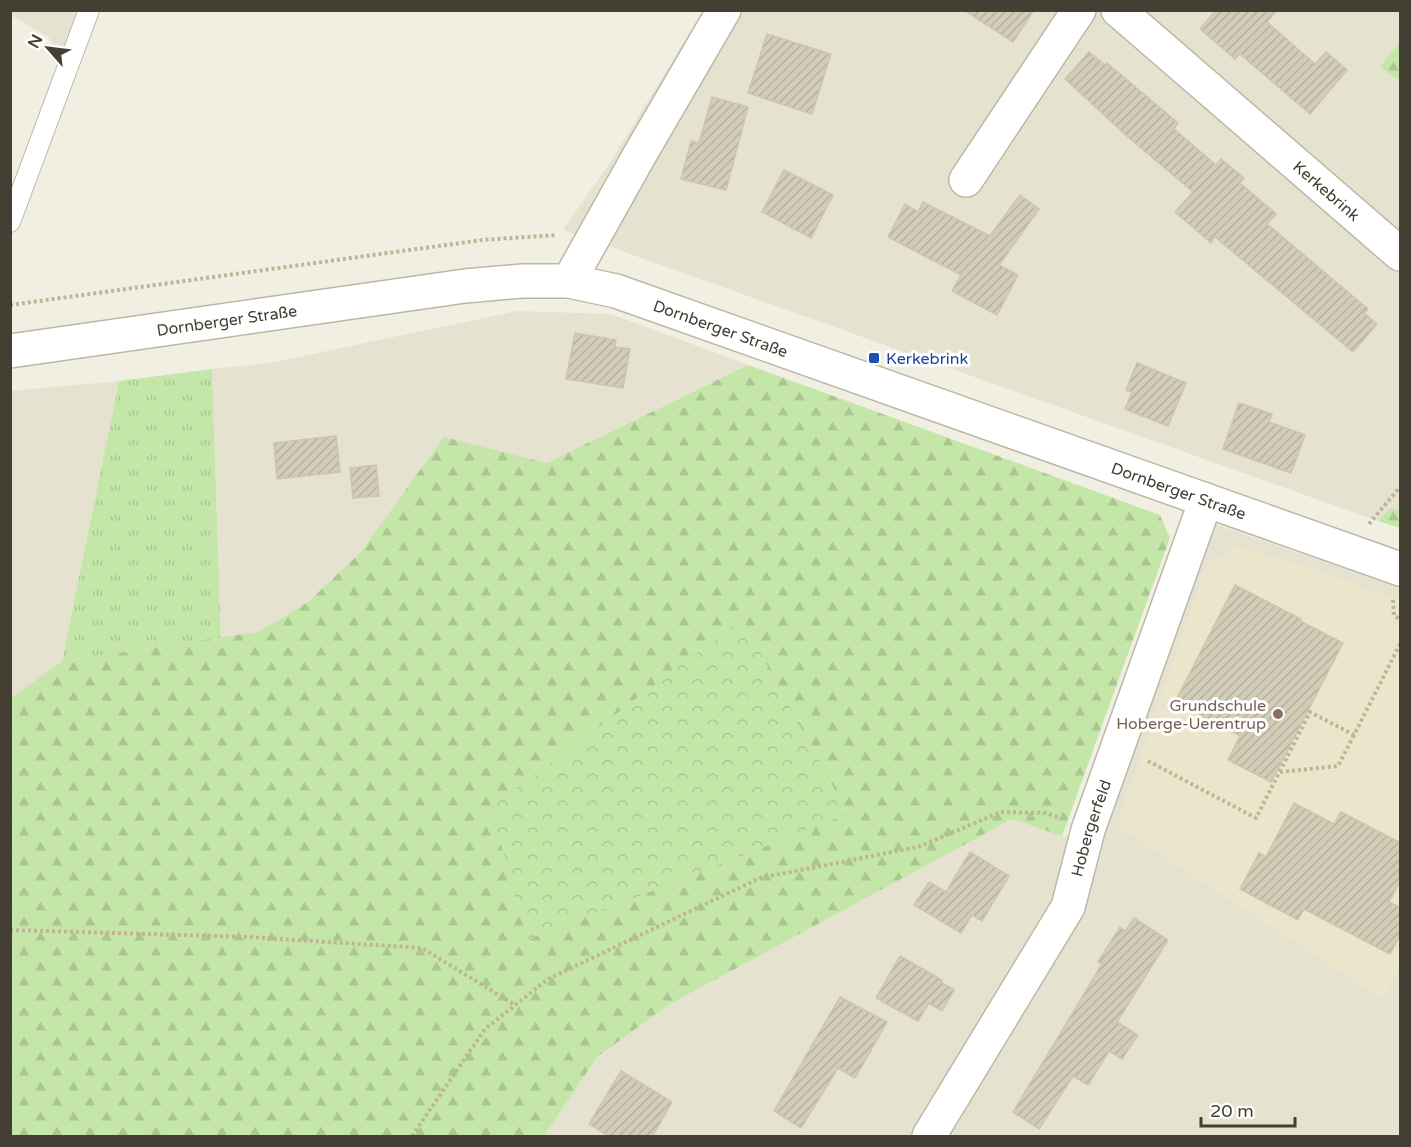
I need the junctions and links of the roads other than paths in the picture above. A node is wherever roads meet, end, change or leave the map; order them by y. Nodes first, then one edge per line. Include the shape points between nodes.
1 (89, 10) edge
2 (724, 10) edge
3 (1079, 10) edge
4 (1118, 10) edge
5 (966, 180) dead end
6 (10, 222) edge
7 (1401, 254) edge
8 (569, 281) junction
9 (10, 351) edge
10 (1206, 500) junction
11 (1397, 583) edge
12 (929, 1137) edge

1 - 6 lane
2 - 8 street
3 - 5 street
4 - 7 street, Kerkebrink
8 - 9 street, Dornberger Straße via 465,286
8 - 10 street, Dornberger Straße via 616,291
10 - 11 street, Dornberger Straße
10 - 12 street, Hobergerfeld via 1088,830 1068,908

